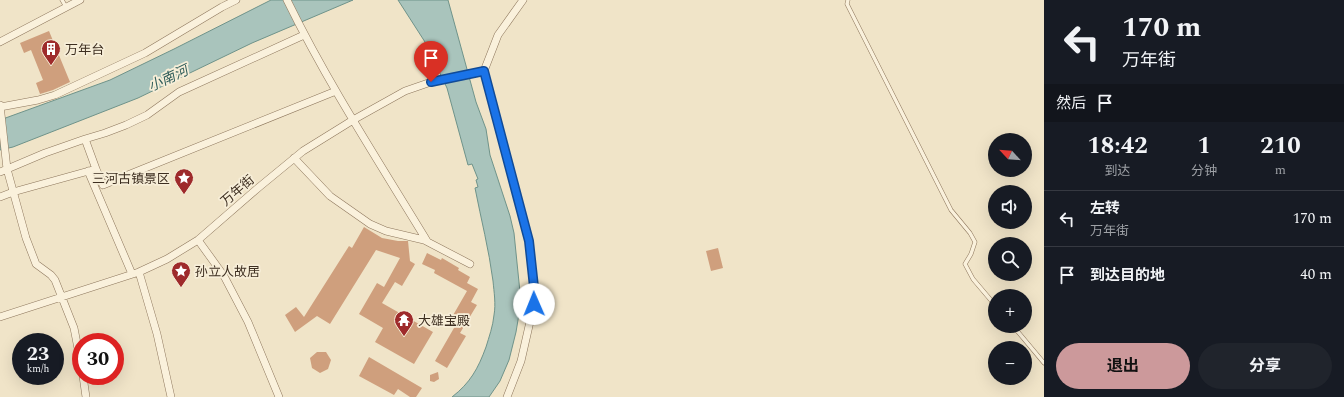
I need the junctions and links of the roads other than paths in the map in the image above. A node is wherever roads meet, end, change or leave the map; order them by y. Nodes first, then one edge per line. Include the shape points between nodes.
1 (62, 0) edge
2 (80, 0) edge
3 (236, 0) edge
4 (287, 0) edge
5 (523, 0) edge
6 (848, 0) edge
7 (67, 8) junction
8 (303, 33) junction
9 (0, 42) edge
10 (484, 71) junction
11 (336, 91) junction
12 (0, 106) edge
13 (353, 120) junction
14 (85, 138) junction
15 (294, 158) junction
16 (7, 169) junction
17 (96, 169) junction
18 (88, 171) junction
19 (0, 172) edge
20 (13, 192) junction
21 (0, 197) edge
22 (198, 240) junction
23 (427, 241) junction
24 (470, 264) dead end
25 (136, 273) junction
26 (61, 297) junction
27 (988, 297) edge
28 (0, 317) edge
29 (75, 333) edge
30 (1019, 333) edge
31 (1044, 363) edge
32 (84, 385) edge
33 (86, 397) edge
34 (171, 397) edge
35 (279, 397) edge
36 (507, 397) edge

1 - 7 lane
2 - 7 street
3 - 12 street via 145,53 55,95
4 - 8 street
5 - 10 street via 498,34
6 - 27 lane via 847,4 951,210 975,242 965,264 973,279
7 - 9 street
8 - 11 street
8 - 14 street via 179,92 133,122 105,134
10 - 13 street, 万年街 via 431,82 405,91
10 - 36 street via 529,241 534,287 534,304 521,361
11 - 13 street
11 - 17 street via 103,185
12 - 16 street
13 - 15 street, 万年街
13 - 23 street
14 - 16 street
14 - 17 street
15 - 22 street, 万年街
15 - 23 street via 326,192 370,224 386,231
16 - 19 street
16 - 20 street
17 - 18 street
18 - 20 street
18 - 25 street
20 - 21 street
20 - 26 street via 34,260 53,277
22 - 25 street, 万年街 via 167,259
22 - 35 street via 224,276 245,316
23 - 24 street
25 - 26 street, 万年街
25 - 34 street via 157,334
26 - 28 street, 万年街
26 - 29 street
30 - 31 lane
32 - 33 street

